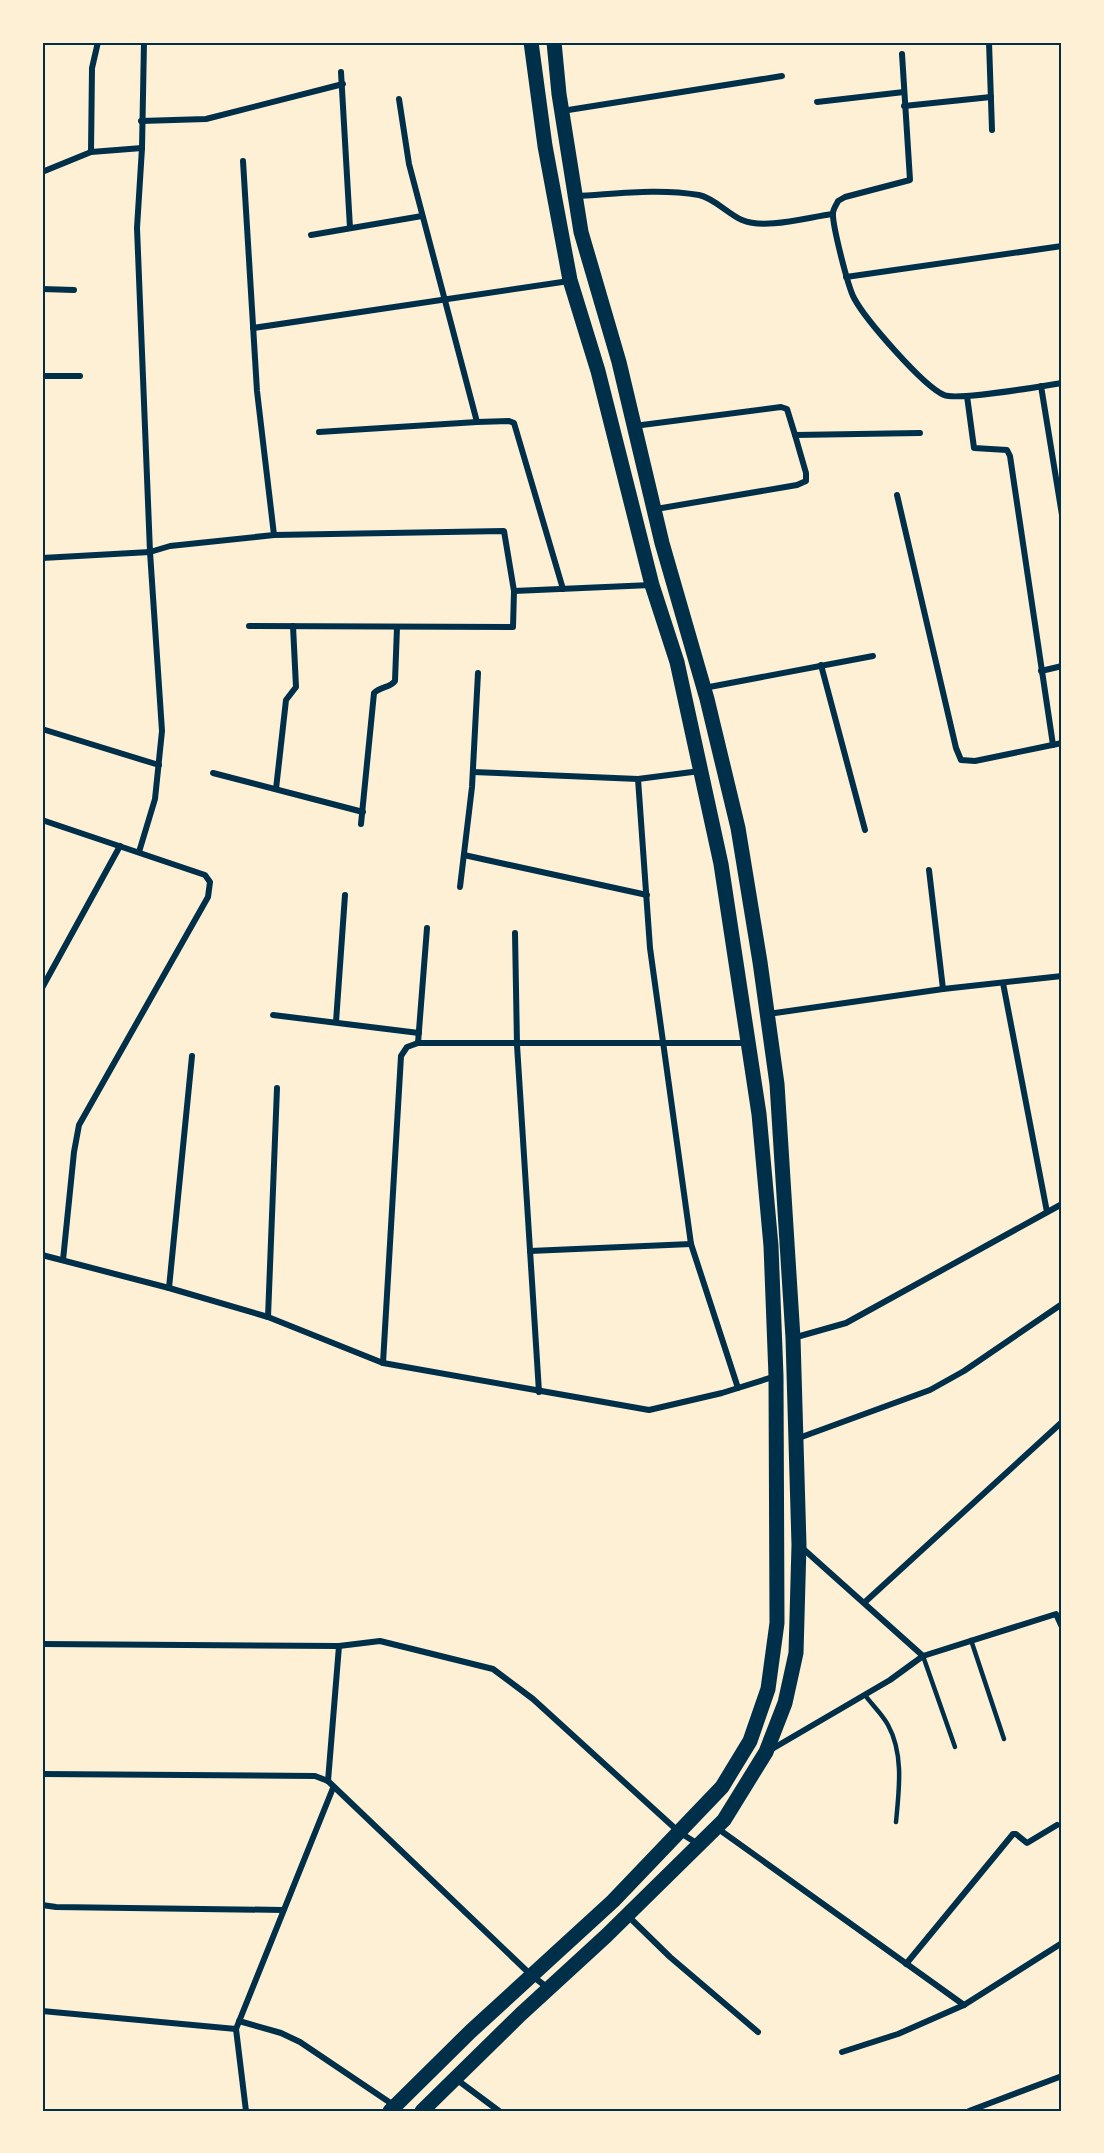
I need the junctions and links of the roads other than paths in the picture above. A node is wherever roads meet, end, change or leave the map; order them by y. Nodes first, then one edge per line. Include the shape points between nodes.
1 (98, 42) edge
2 (144, 42) edge
3 (531, 42) edge
4 (554, 42) edge
5 (988, 42) edge
6 (902, 54) dead end
7 (342, 72) dead end
8 (782, 76) dead end
9 (343, 84) junction
10 (904, 92) junction
11 (991, 97) junction
12 (399, 99) dead end
13 (817, 102) dead end
14 (904, 106) junction
15 (561, 111) junction
16 (141, 121) junction
17 (992, 130) dead end
18 (142, 148) junction
19 (91, 152) junction
20 (243, 160) dead end
21 (42, 172) edge
22 (575, 196) junction
23 (833, 214) junction
24 (422, 216) junction
25 (350, 228) junction
26 (310, 235) dead end
27 (1062, 246) edge
28 (846, 277) junction
29 (570, 280) junction
30 (42, 289) edge
31 (75, 290) dead end
32 (445, 299) junction
33 (253, 328) junction
34 (42, 376) edge
35 (80, 376) dead end
36 (1062, 383) edge
37 (1041, 386) junction
38 (967, 396) junction
39 (477, 422) junction
40 (634, 426) junction
41 (319, 432) dead end
42 (920, 433) dead end
43 (795, 435) junction
44 (897, 495) dead end
45 (654, 509) junction
46 (1062, 515) edge
47 (274, 534) junction
48 (150, 552) junction
49 (42, 558) edge
50 (652, 585) junction
51 (563, 589) junction
52 (514, 591) junction
53 (249, 626) dead end
54 (293, 626) junction
55 (397, 627) junction
56 (873, 656) dead end
57 (821, 665) junction
58 (1062, 666) edge
59 (1041, 671) junction
60 (478, 673) dead end
61 (704, 688) junction
62 (42, 729) edge
63 (1062, 743) edge
64 (1053, 745) junction
65 (159, 765) junction
66 (700, 771) junction
67 (473, 772) junction
68 (213, 773) dead end
69 (638, 779) junction
70 (276, 789) junction
71 (363, 812) junction
72 (42, 820) edge
73 (362, 824) dead end
74 (865, 830) dead end
75 (120, 846) junction
76 (139, 852) junction
77 (464, 855) junction
78 (929, 870) dead end
79 (459, 887) dead end
80 (345, 895) dead end
81 (647, 895) junction
82 (427, 927) dead end
83 (515, 933) dead end
84 (1062, 976) edge
85 (1003, 984) junction
86 (42, 988) edge
87 (943, 989) junction
88 (767, 1014) junction
89 (273, 1015) dead end
90 (336, 1022) junction
91 (419, 1033) junction
92 (664, 1042) junction
93 (418, 1043) junction
94 (748, 1043) junction
95 (517, 1045) junction
96 (192, 1056) dead end
97 (277, 1088) dead end
98 (1062, 1204) edge
99 (1047, 1212) junction
100 (691, 1244) junction
101 (530, 1251) junction
102 (42, 1255) edge
103 (63, 1260) junction
104 (170, 1288) junction
105 (1062, 1304) edge
106 (268, 1317) junction
107 (793, 1338) junction
108 (383, 1363) junction
109 (777, 1376) junction
110 (738, 1388) junction
111 (539, 1392) junction
112 (1062, 1422) edge
113 (796, 1440) junction
114 (799, 1545) junction
115 (865, 1602) junction
116 (1059, 1611) edge
117 (1062, 1627) edge
118 (971, 1640) junction
119 (42, 1644) edge
120 (339, 1646) junction
121 (923, 1656) junction
122 (865, 1695) junction
123 (1004, 1738) dead end
124 (955, 1747) dead end
125 (766, 1752) junction
126 (42, 1774) edge
127 (328, 1781) junction
128 (333, 1788) junction
129 (896, 1821) dead end
130 (1057, 1825) dead end
131 (717, 1827) junction
132 (679, 1832) junction
133 (699, 1845) junction
134 (42, 1905) edge
135 (283, 1910) junction
136 (627, 1915) junction
137 (1062, 1942) edge
138 (906, 1964) junction
139 (531, 1975) junction
140 (549, 1989) junction
141 (964, 2005) junction
142 (42, 2011) edge
143 (239, 2021) junction
144 (236, 2029) junction
145 (758, 2032) dead end
146 (842, 2052) dead end
147 (1062, 2076) edge
148 (455, 2078) junction
149 (393, 2108) edge
150 (246, 2110) edge
151 (422, 2111) edge
152 (499, 2111) edge
153 (969, 2111) edge

1 - 19 street via 92,68
2 - 16 street
3 - 29 main road via 545,146
4 - 15 main road
5 - 11 street
6 - 10 street
7 - 9 street
8 - 15 street
9 - 16 street via 206,119
9 - 25 street
10 - 13 street
10 - 14 street
11 - 14 street
11 - 17 street
12 - 24 street
14 - 23 street via 910,180 845,197 838,201
15 - 22 main road
16 - 18 street
18 - 19 street
18 - 48 street via 137,228
19 - 21 street
20 - 33 street
22 - 23 street via 669,191 703,196 741,219 763,224
22 - 40 main road via 581,232
23 - 28 street
24 - 25 street
24 - 32 street
25 - 26 street
27 - 28 street
28 - 38 street via 854,299 898,355 946,396
29 - 32 street
29 - 50 main road via 598,371
30 - 31 street
32 - 33 street
32 - 39 street
33 - 47 street via 256,391
34 - 35 street
36 - 37 street
37 - 38 street
37 - 46 street
38 - 59 street via 974,448 1007,450 1010,456
39 - 41 street
39 - 51 street via 509,421 517,427
40 - 43 street via 781,407 787,410
40 - 45 main road
42 - 43 street
43 - 45 street via 806,473 806,480 797,485
44 - 64 street via 961,760 975,761
45 - 61 main road
47 - 48 street via 170,546
47 - 52 street via 504,531
48 - 49 street
48 - 65 street via 162,731
50 - 51 street
50 - 66 main road via 677,662
51 - 52 street
52 - 55 street via 513,627
53 - 54 street
54 - 55 street
54 - 70 street via 296,687 286,700
55 - 71 street via 395,681 374,693
56 - 57 street
57 - 61 street
57 - 74 street
58 - 59 street
59 - 64 street
60 - 67 street
61 - 88 main road via 738,828
62 - 65 street
63 - 64 street
65 - 76 street via 155,799
66 - 69 street
66 - 94 main road via 721,864
67 - 69 street
67 - 77 street
68 - 70 street
69 - 81 street
70 - 71 street
71 - 73 street
72 - 75 street
75 - 76 street
75 - 86 street
76 - 103 street via 205,875 210,882 208,897 79,1125
77 - 79 street
77 - 81 street
78 - 87 street
80 - 90 street
81 - 92 street via 650,948
82 - 91 street
83 - 95 street
84 - 85 street
85 - 87 street
85 - 99 street
87 - 88 street
88 - 107 main road via 777,1084
89 - 90 street
90 - 91 street
91 - 93 street
92 - 94 street
92 - 95 street
92 - 100 street
93 - 95 street
93 - 108 street via 407,1047 401,1056
94 - 109 main road via 771,1245
95 - 101 street
96 - 104 street
97 - 106 street
98 - 99 street
99 - 107 street via 846,1323
100 - 101 street
100 - 110 street
101 - 111 street
102 - 103 street
103 - 104 street
104 - 106 street
105 - 113 street via 930,1390
106 - 108 street
107 - 113 main road
108 - 111 street
109 - 110 street
109 - 132 main road via 777,1623 768,1689 750,1741 722,1787
110 - 111 street via 649,1410
112 - 115 street
113 - 114 main road
114 - 115 street
114 - 125 main road via 795,1653 784,1703
115 - 121 street
116 - 117 street
116 - 118 street
118 - 121 street
118 - 123 lane
119 - 120 street
120 - 127 street
120 - 132 street via 380,1641 493,1670 533,1699
121 - 122 street
121 - 124 lane
122 - 125 street
122 - 129 lane via 888,1725 896,1748 900,1767
125 - 131 main road
126 - 127 street via 315,1776
127 - 128 street
128 - 135 street
128 - 139 street
130 - 138 street via 1027,1843 1012,1834
131 - 133 main road
131 - 138 street
132 - 133 street
132 - 139 main road via 613,1900
133 - 136 main road
134 - 135 street
135 - 143 street
136 - 140 main road
136 - 145 street
137 - 141 street
138 - 141 street
139 - 140 street
139 - 149 main road
140 - 148 main road
141 - 146 street via 898,2034
142 - 144 street
143 - 144 street
143 - 149 street via 300,2042
144 - 150 street
147 - 153 street
148 - 151 main road
148 - 152 street

